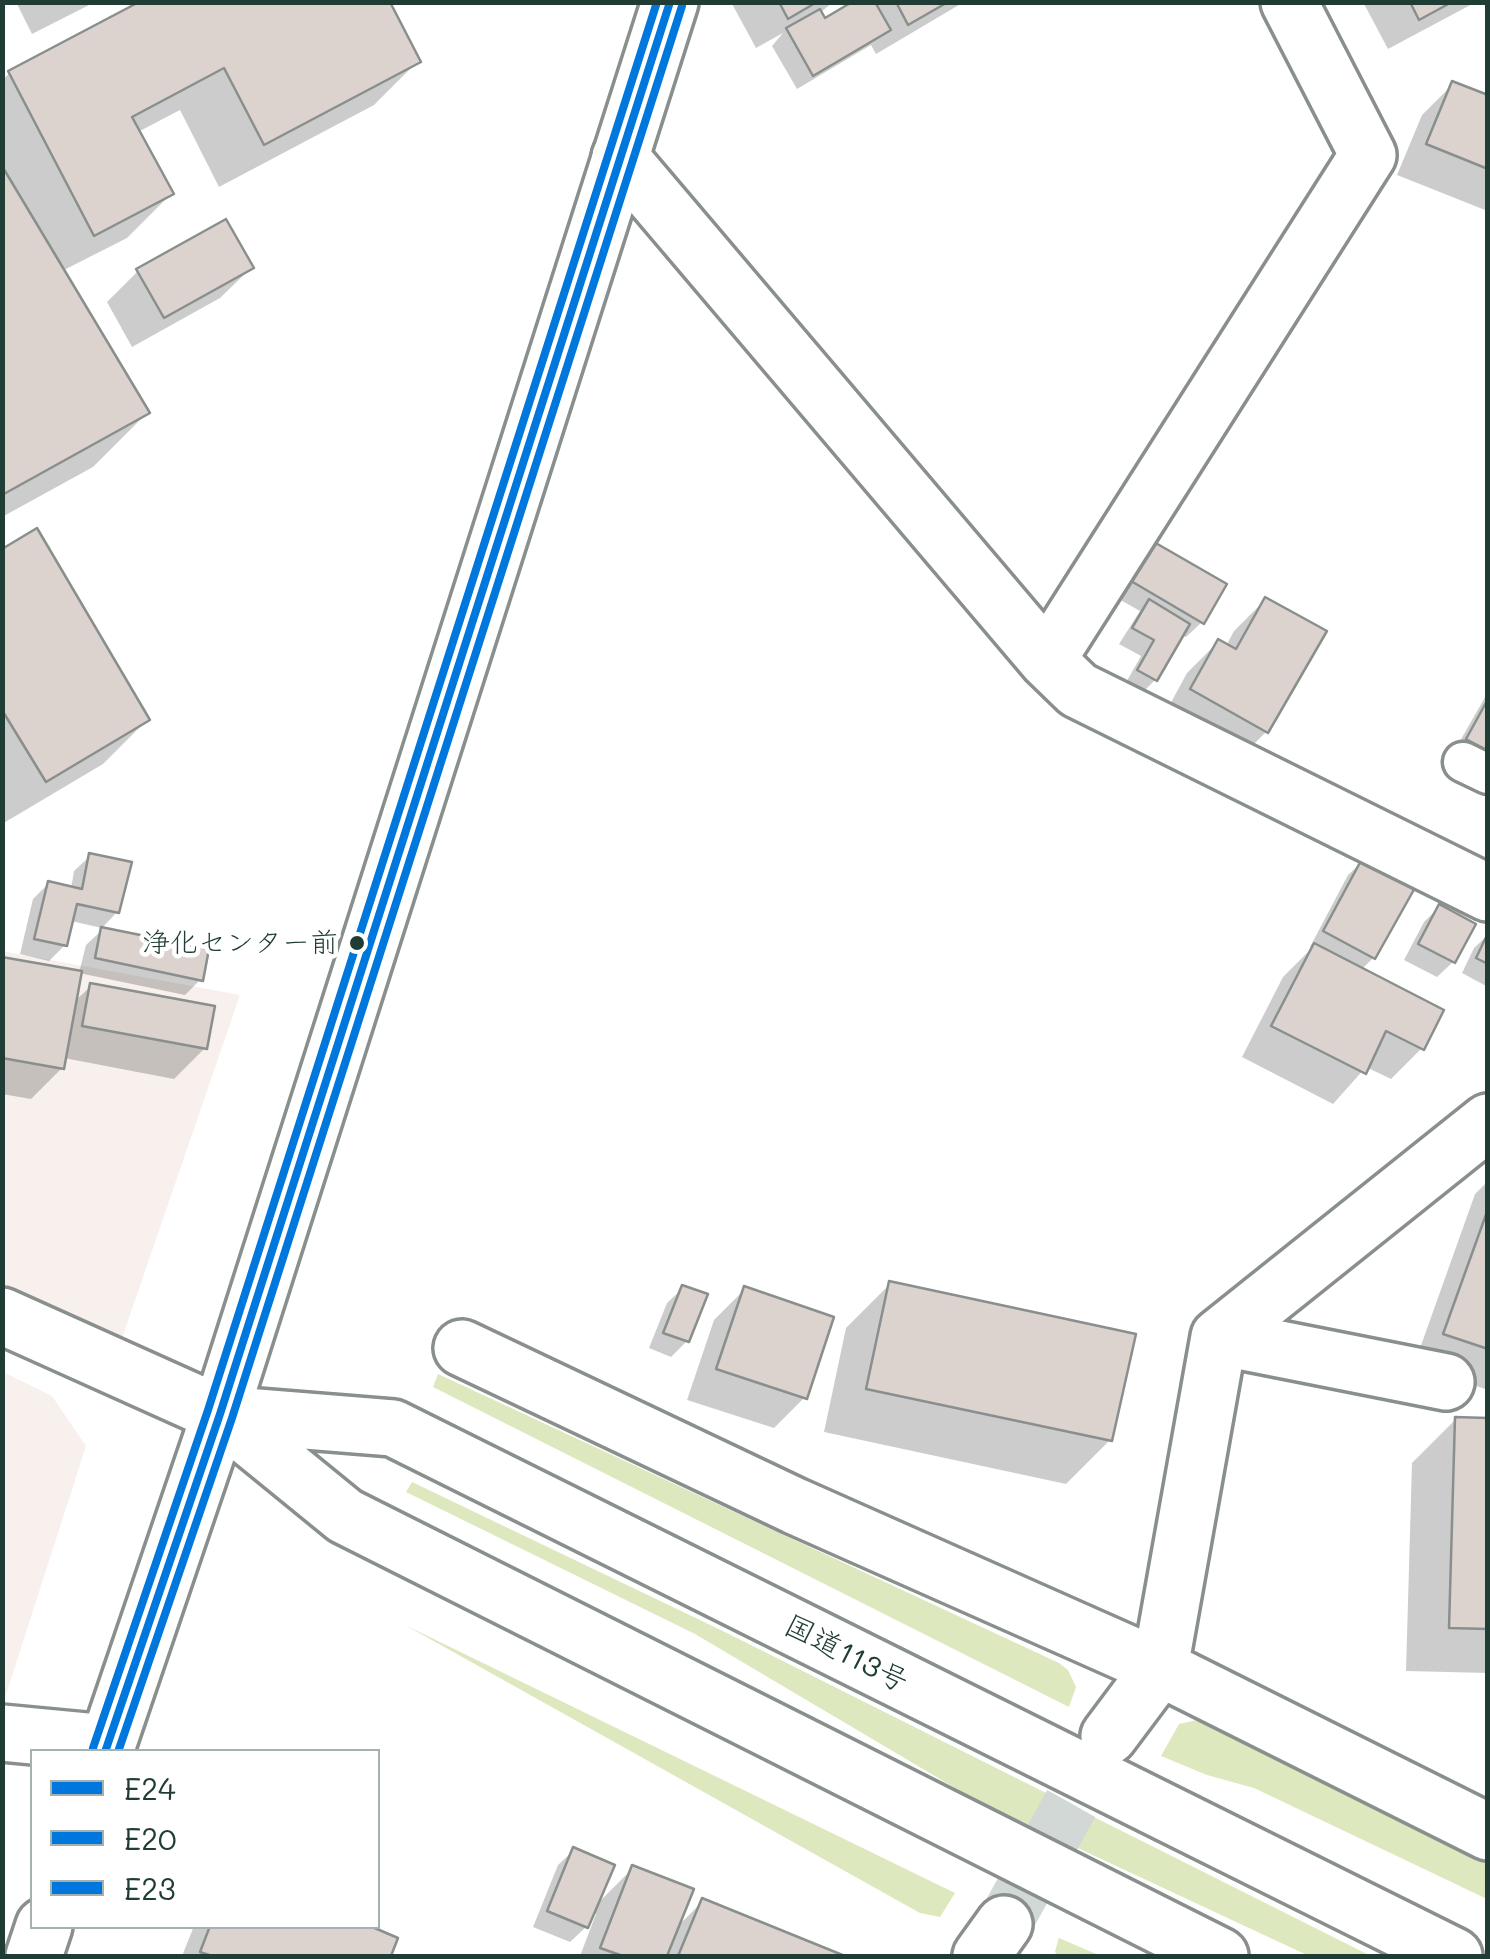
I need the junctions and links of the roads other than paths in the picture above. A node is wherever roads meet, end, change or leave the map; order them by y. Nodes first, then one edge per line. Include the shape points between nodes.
1 (670, 2) edge
2 (1289, 2) edge
3 (620, 157) junction
4 (1047, 660) junction
5 (1488, 892) edge
6 (1488, 1122) edge
7 (2, 1316) edge
8 (1220, 1337) junction
9 (462, 1348) dead end
10 (1446, 1382) dead end
11 (220, 1414) junction
12 (1160, 1668) junction
13 (2, 1733) edge
14 (1109, 1736) tunnel mouth
15 (106, 1748) edge
16 (1488, 1832) edge
17 (43, 1929) edge
18 (34, 1956) edge
19 (1220, 1956) edge
20 (1454, 1956) edge

1 - 3 main road
2 - 4 main road via 1368,155
3 - 4 main road
3 - 11 main road
4 - 5 main road via 1078,690
6 - 8 main road
7 - 11 main road
8 - 10 main road
8 - 12 main road
9 - 12 main road
11 - 15 main road
11 - 19 main road via 345,1516
11 - 20 main road, 国道113号 via 394,1428
12 - 14 main road
12 - 16 main road
13 - 15 main road
17 - 18 main road

